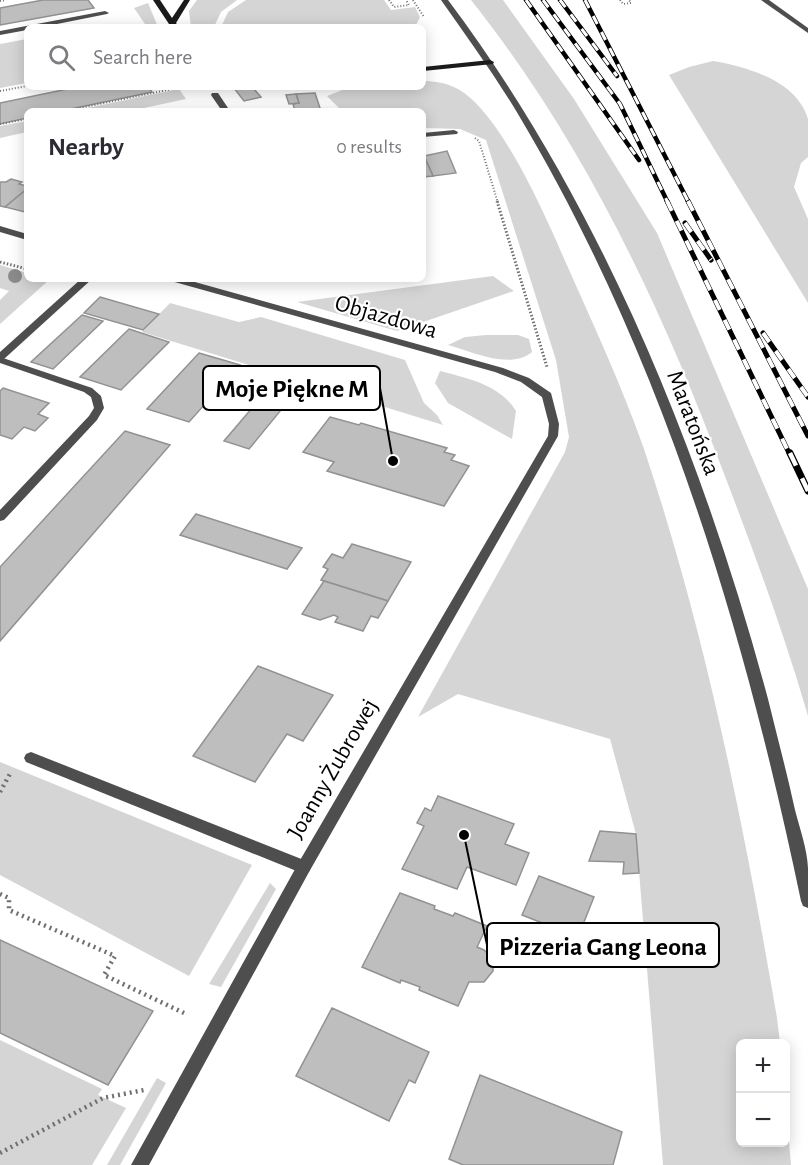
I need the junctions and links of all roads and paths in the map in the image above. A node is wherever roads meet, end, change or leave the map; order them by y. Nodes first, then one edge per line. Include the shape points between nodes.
1 (6, 0) edge
2 (156, 0) edge
3 (187, 0) edge
4 (389, 0) edge
5 (406, 0) edge
6 (413, 0) edge
7 (444, 0) edge
8 (620, 0) edge
9 (629, 0) edge
10 (764, 0) edge
11 (0, 1) edge
12 (105, 13) dead end
13 (424, 17) dead end
14 (45, 24) edge
15 (174, 24) edge
16 (24, 28) edge
17 (808, 31) edge
18 (0, 33) edge
19 (490, 62) junction
20 (426, 69) edge
21 (24, 87) edge
22 (167, 90) edge
23 (0, 91) edge
24 (215, 95) dead end
25 (80, 108) edge
26 (224, 108) edge
27 (24, 120) edge
28 (0, 124) edge
29 (454, 132) joint
30 (426, 135) edge
31 (0, 229) edge
32 (24, 236) edge
33 (0, 262) edge
34 (24, 268) edge
35 (84, 282) edge
36 (185, 282) edge
37 (0, 359) edge
38 (547, 395) junction
39 (0, 518) edge
40 (31, 758) dead end
41 (304, 867) junction
42 (0, 894) edge
43 (808, 901) edge
44 (186, 1014) dead end
45 (144, 1090) dead end
46 (0, 1153) edge
47 (140, 1165) edge

1 - 11 path
2 - 15 main road
3 - 15 main road
4 - 5 path via 394,8 409,5
6 - 13 path
7 - 19 street, Maratońska
8 - 9 path via 631,3
10 - 17 street
12 - 14 street
16 - 18 street
19 - 20 main road
19 - 43 street, Maratońska via 549,160 599,257 645,357 688,466 757,678
21 - 23 path
22 - 25 path
24 - 26 street
27 - 28 path
29 - 30 street
29 - 38 path via 479,141 547,362
31 - 32 street
33 - 34 path
35 - 37 street
36 - 38 street, Objazdowa via 499,370 525,380
37 - 39 street via 88,390 96,396 99,408
38 - 41 street, Joanny Żubrowej via 553,436
40 - 41 street
41 - 47 street, Joanny Żubrowej
42 - 44 path via 9,898 9,910 115,956 104,975
45 - 46 path via 103,1098

